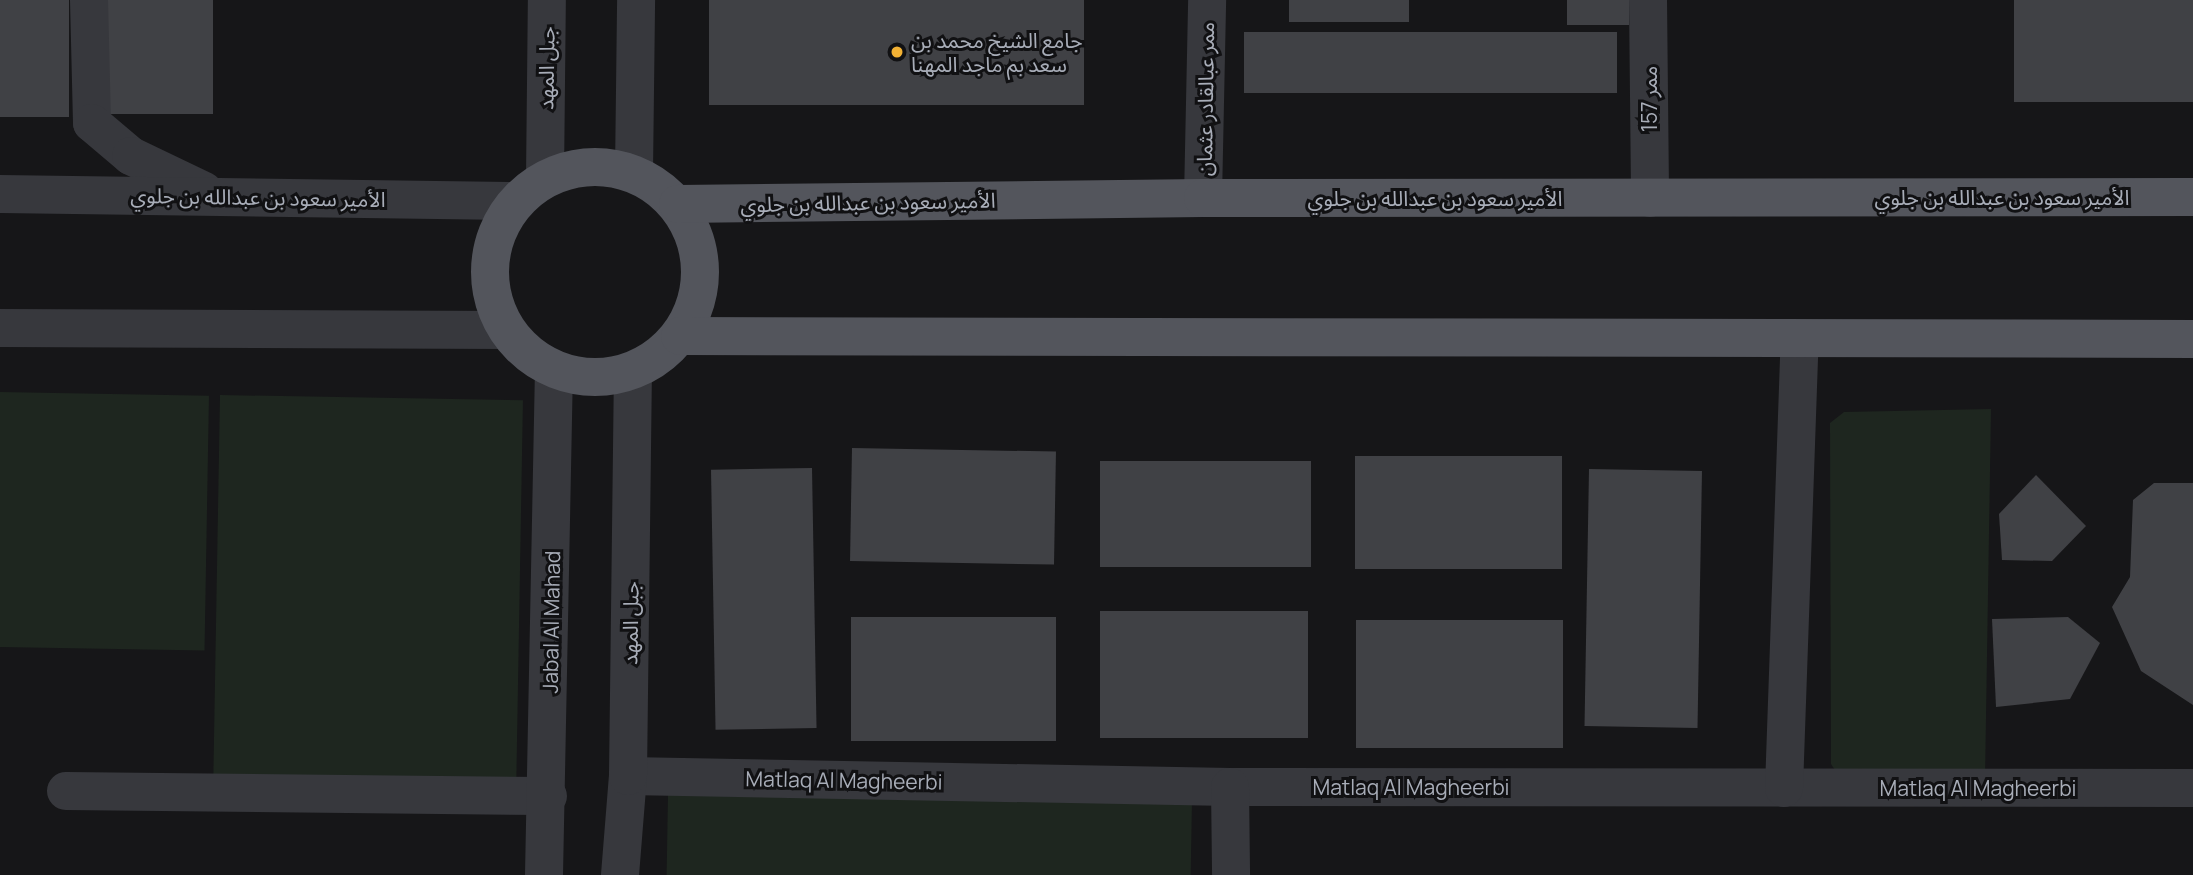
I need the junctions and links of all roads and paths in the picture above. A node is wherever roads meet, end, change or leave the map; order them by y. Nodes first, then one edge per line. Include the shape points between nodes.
1 (89, 0) edge
2 (547, 0) edge
3 (636, 0) edge
4 (1207, 0) edge
5 (1648, 0) edge
6 (634, 172) junction
7 (530, 189) junction
8 (0, 194) edge
9 (215, 197) junction
10 (2193, 197) edge
11 (1203, 198) junction
12 (1650, 198) junction
13 (678, 204) junction
14 (0, 328) edge
15 (506, 330) junction
16 (680, 336) junction
17 (1800, 338) junction
18 (2193, 339) edge
19 (554, 369) junction
20 (633, 371) junction
21 (628, 776) junction
22 (1230, 787) junction
23 (1784, 788) junction
24 (2193, 788) edge
25 (66, 791) dead end
26 (548, 796) junction
27 (544, 875) edge
28 (620, 875) edge
29 (1231, 875) edge

1 - 9 street via 92,123 131,156
2 - 7 street, جبل المهد
3 - 6 street
4 - 11 street, ممر عبالقادر عثمان
5 - 12 street, ممر 157
6 - 7 main road via 599,165 571,168
6 - 13 main road
7 - 9 street, الأمير سعود بن عبدالله بن جلوي
7 - 15 main road via 497,230 489,264 492,298
8 - 9 street, الأمير سعود بن عبدالله بن جلوي
10 - 12 main road, الأمير سعود بن عبدالله بن جلوي
11 - 12 main road, الأمير سعود بن عبدالله بن جلوي
11 - 13 main road, الأمير سعود بن عبدالله بن جلوي
13 - 16 main road via 695,235 702,270 696,305
14 - 15 street
15 - 19 main road via 528,353
16 - 17 main road
16 - 20 main road via 659,357
17 - 18 main road
17 - 23 street
19 - 20 main road via 594,377
19 - 26 street, Jabal Al Mahad
20 - 21 street, جبل المهد
21 - 22 street, Matlaq Al Magheerbi
21 - 28 street, جبل المهد
22 - 23 street, Matlaq Al Magheerbi
22 - 29 street
23 - 24 street, Matlaq Al Magheerbi
25 - 26 street
26 - 27 street, Jabal Al Mahad

